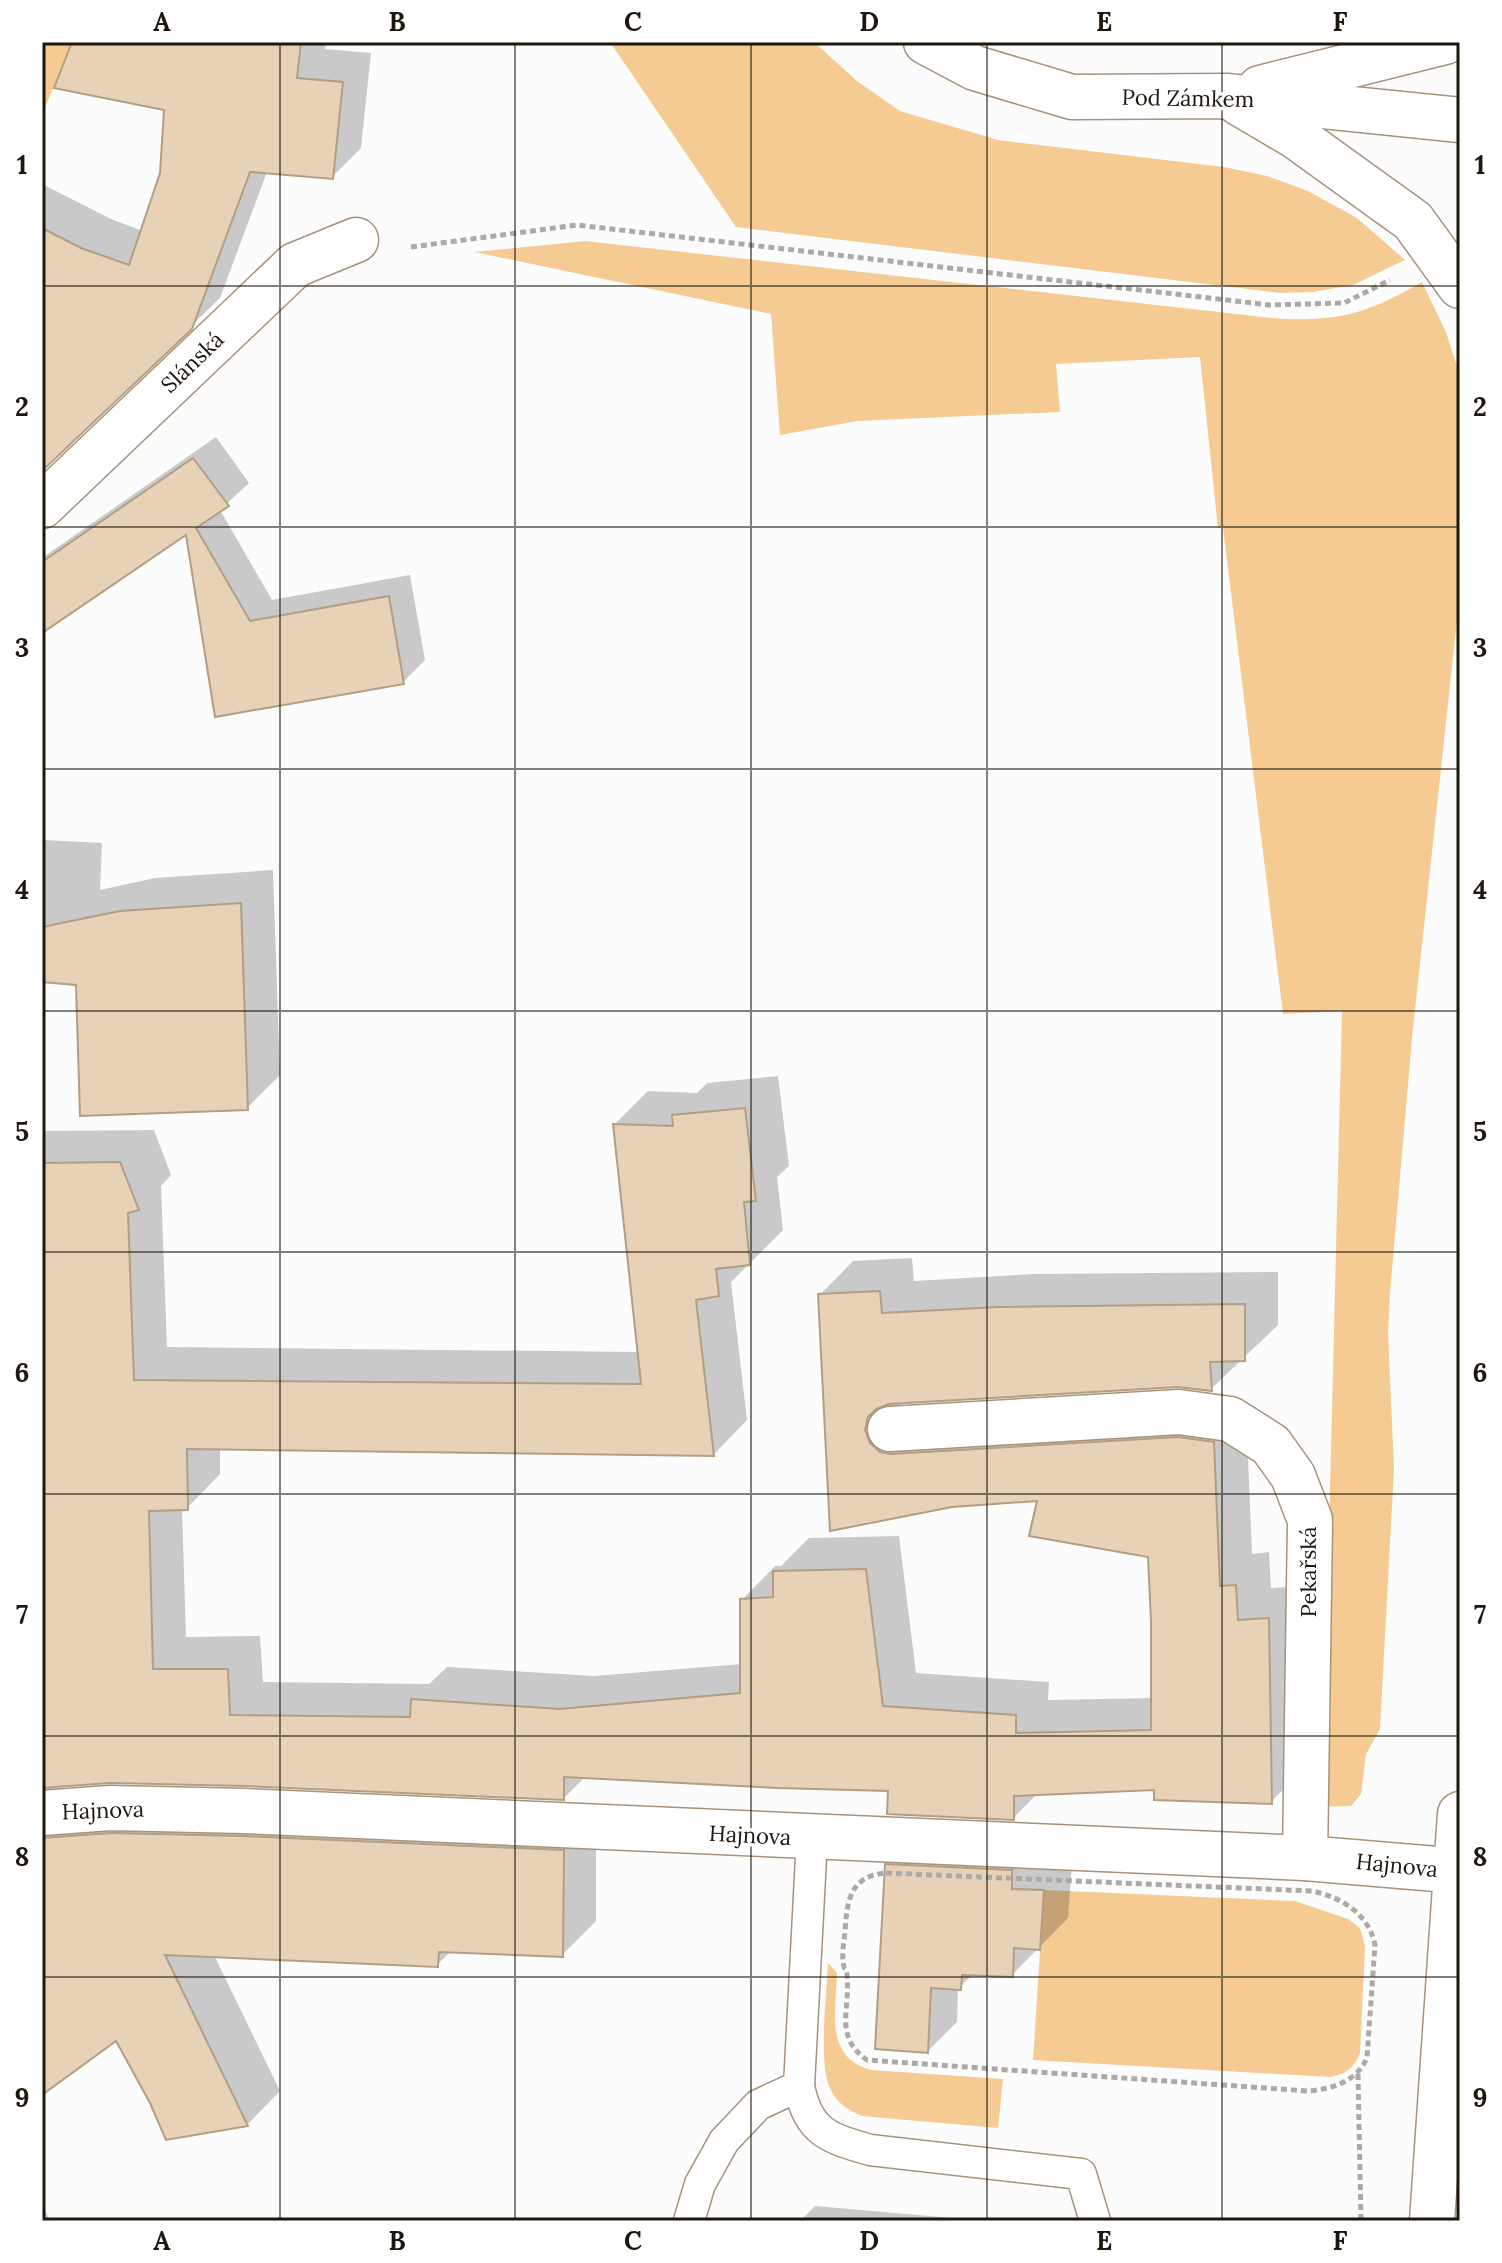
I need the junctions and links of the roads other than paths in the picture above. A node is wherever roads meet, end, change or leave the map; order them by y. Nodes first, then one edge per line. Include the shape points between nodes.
1 (926, 42) edge
2 (1445, 42) edge
3 (1226, 96) junction
4 (1460, 120) edge
5 (356, 240) road end
6 (1460, 286) edge
7 (42, 506) edge
8 (890, 1429) dead end
9 (42, 1813) edge
10 (1460, 1814) edge
11 (812, 1838) junction
12 (1305, 1858) junction
13 (1459, 1871) edge
14 (799, 2086) junction
15 (689, 2221) edge
16 (1095, 2221) edge
17 (1432, 2221) edge

1 - 3 street, Pod Zámkem via 975,68 1072,97
2 - 3 street
3 - 4 street, Pod Zámkem
3 - 6 street via 1295,136 1413,221
5 - 7 street, Slánská via 295,265
8 - 12 street, Pekařská via 1179,1412 1230,1419 1271,1445 1293,1476 1310,1520
9 - 11 street, Hajnova via 110,1808 244,1811
10 - 13 street
11 - 12 street, Hajnova
11 - 14 lane
12 - 13 street, Hajnova
13 - 17 street
14 - 15 lane via 758,2105 724,2141 700,2184
14 - 16 lane via 804,2110 820,2131 844,2143 1081,2174

